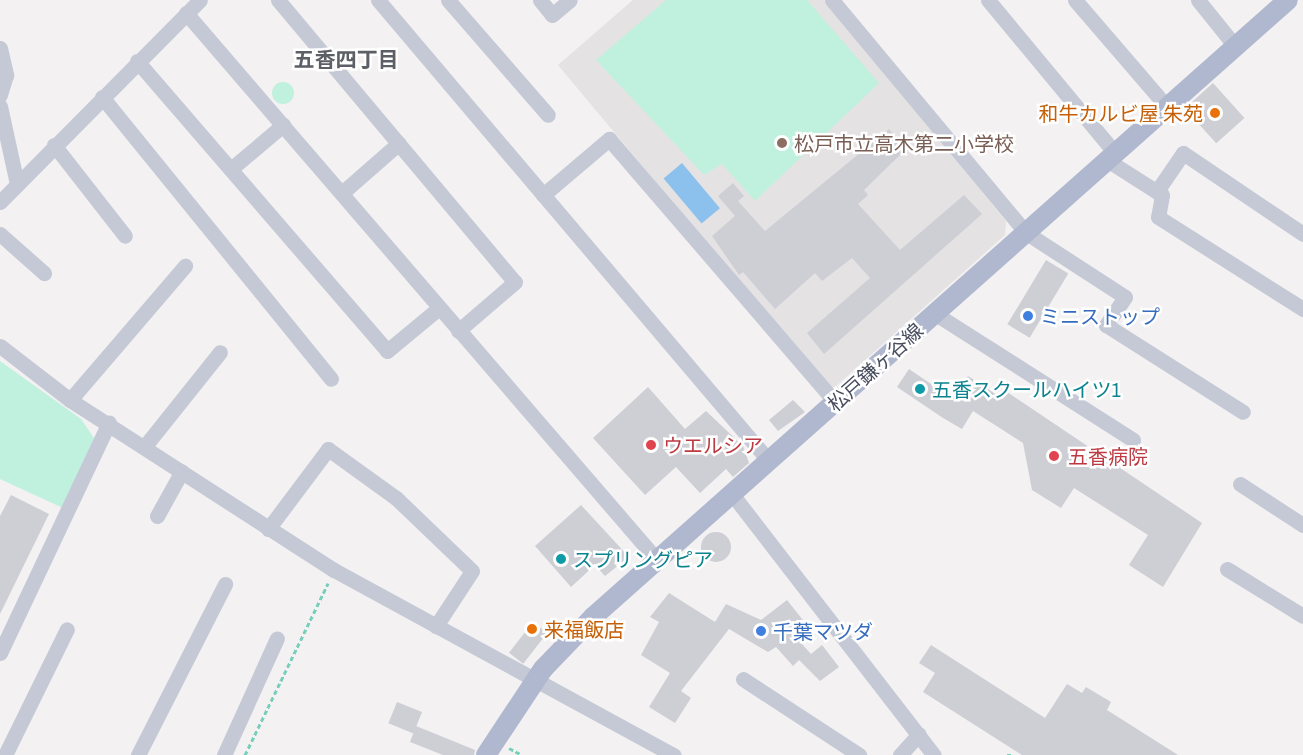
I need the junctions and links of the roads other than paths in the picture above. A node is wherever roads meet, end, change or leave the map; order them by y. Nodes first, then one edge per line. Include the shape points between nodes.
1 (278, 0) edge
2 (378, 0) edge
3 (448, 0) edge
4 (540, 0) edge
5 (570, 0) edge
6 (832, 0) edge
7 (988, 0) edge
8 (1075, 0) edge
9 (1198, 0) edge
10 (1288, 0) edge
11 (191, 5) edge
12 (1235, 46) junction
13 (0, 48) edge
14 (137, 61) junction
15 (0, 95) edge
16 (102, 97) junction
17 (0, 106) edge
18 (1167, 107) junction
19 (548, 115) dead end
20 (283, 125) junction
21 (399, 143) junction
22 (54, 145) junction
23 (1111, 156) junction
24 (232, 168) junction
25 (17, 184) junction
26 (343, 192) junction
27 (1157, 192) junction
28 (543, 195) junction
29 (0, 202) edge
30 (1025, 232) junction
31 (0, 234) edge
32 (1303, 234) edge
33 (125, 236) dead end
34 (185, 266) dead end
35 (44, 273) dead end
36 (439, 309) junction
37 (1303, 309) edge
38 (934, 314) junction
39 (458, 331) junction
40 (0, 346) edge
41 (220, 352) dead end
42 (331, 379) dead end
43 (70, 399) junction
44 (835, 402) junction
45 (1243, 412) dead end
46 (109, 422) junction
47 (1133, 440) dead end
48 (145, 446) junction
49 (769, 461) junction
50 (182, 471) junction
51 (1240, 484) dead end
52 (732, 494) junction
53 (157, 516) dead end
54 (1303, 525) edge
55 (268, 529) junction
56 (657, 560) junction
57 (1227, 569) dead end
58 (225, 584) dead end
59 (1303, 616) edge
60 (436, 626) junction
61 (67, 629) dead end
62 (277, 638) dead end
63 (0, 653) edge
64 (535, 680) junction
65 (743, 680) dead end
66 (919, 734) junction
67 (5, 755) edge
68 (138, 755) edge
69 (224, 755) edge
70 (486, 755) edge
71 (674, 755) edge
72 (859, 755) edge
73 (900, 755) edge
74 (934, 755) edge

1 - 21 street
2 - 28 street
3 - 19 street
4 - 5 street via 552,15
6 - 30 street
7 - 23 street
8 - 18 street
9 - 12 street
10 - 12 main road, 松戸鎌ヶ谷線
11 - 14 street
11 - 20 street
12 - 18 main road, 松戸鎌ヶ谷線
13 - 15 street via 6,75
14 - 16 street
14 - 24 street
16 - 22 street
16 - 42 street
17 - 25 street
18 - 23 main road, 松戸鎌ヶ谷線
20 - 24 street
20 - 26 street
21 - 26 street
21 - 39 street via 515,282
22 - 25 street
22 - 33 street
23 - 27 street
23 - 30 main road, 松戸鎌ヶ谷線
24 - 36 street via 387,351
25 - 29 street
26 - 36 street
27 - 32 street via 1183,153
27 - 37 street via 1162,195 1158,217
28 - 44 street via 609,139
28 - 49 street
30 - 38 main road, 松戸鎌ヶ谷線
30 - 45 street via 1125,297 1106,325
31 - 35 street
34 - 43 street
36 - 39 street
38 - 44 main road, 松戸鎌ヶ谷線
38 - 47 street
39 - 56 street
40 - 43 street
41 - 48 street
43 - 46 street
44 - 49 main road, 松戸鎌ヶ谷線
46 - 48 street
46 - 63 street
48 - 50 street
49 - 52 main road, 松戸鎌ヶ谷線
50 - 53 street
50 - 55 street
51 - 54 street
52 - 56 main road, 松戸鎌ヶ谷線
52 - 66 street via 853,639
55 - 60 street
55 - 60 street via 328,449 396,498 472,571
56 - 64 main road, 松戸鎌ヶ谷線 via 561,648
57 - 59 street
58 - 68 street
60 - 64 street
61 - 67 street
62 - 69 street
64 - 70 main road, 松戸鎌ヶ谷線
64 - 71 street
65 - 72 street
66 - 73 street
66 - 74 street

